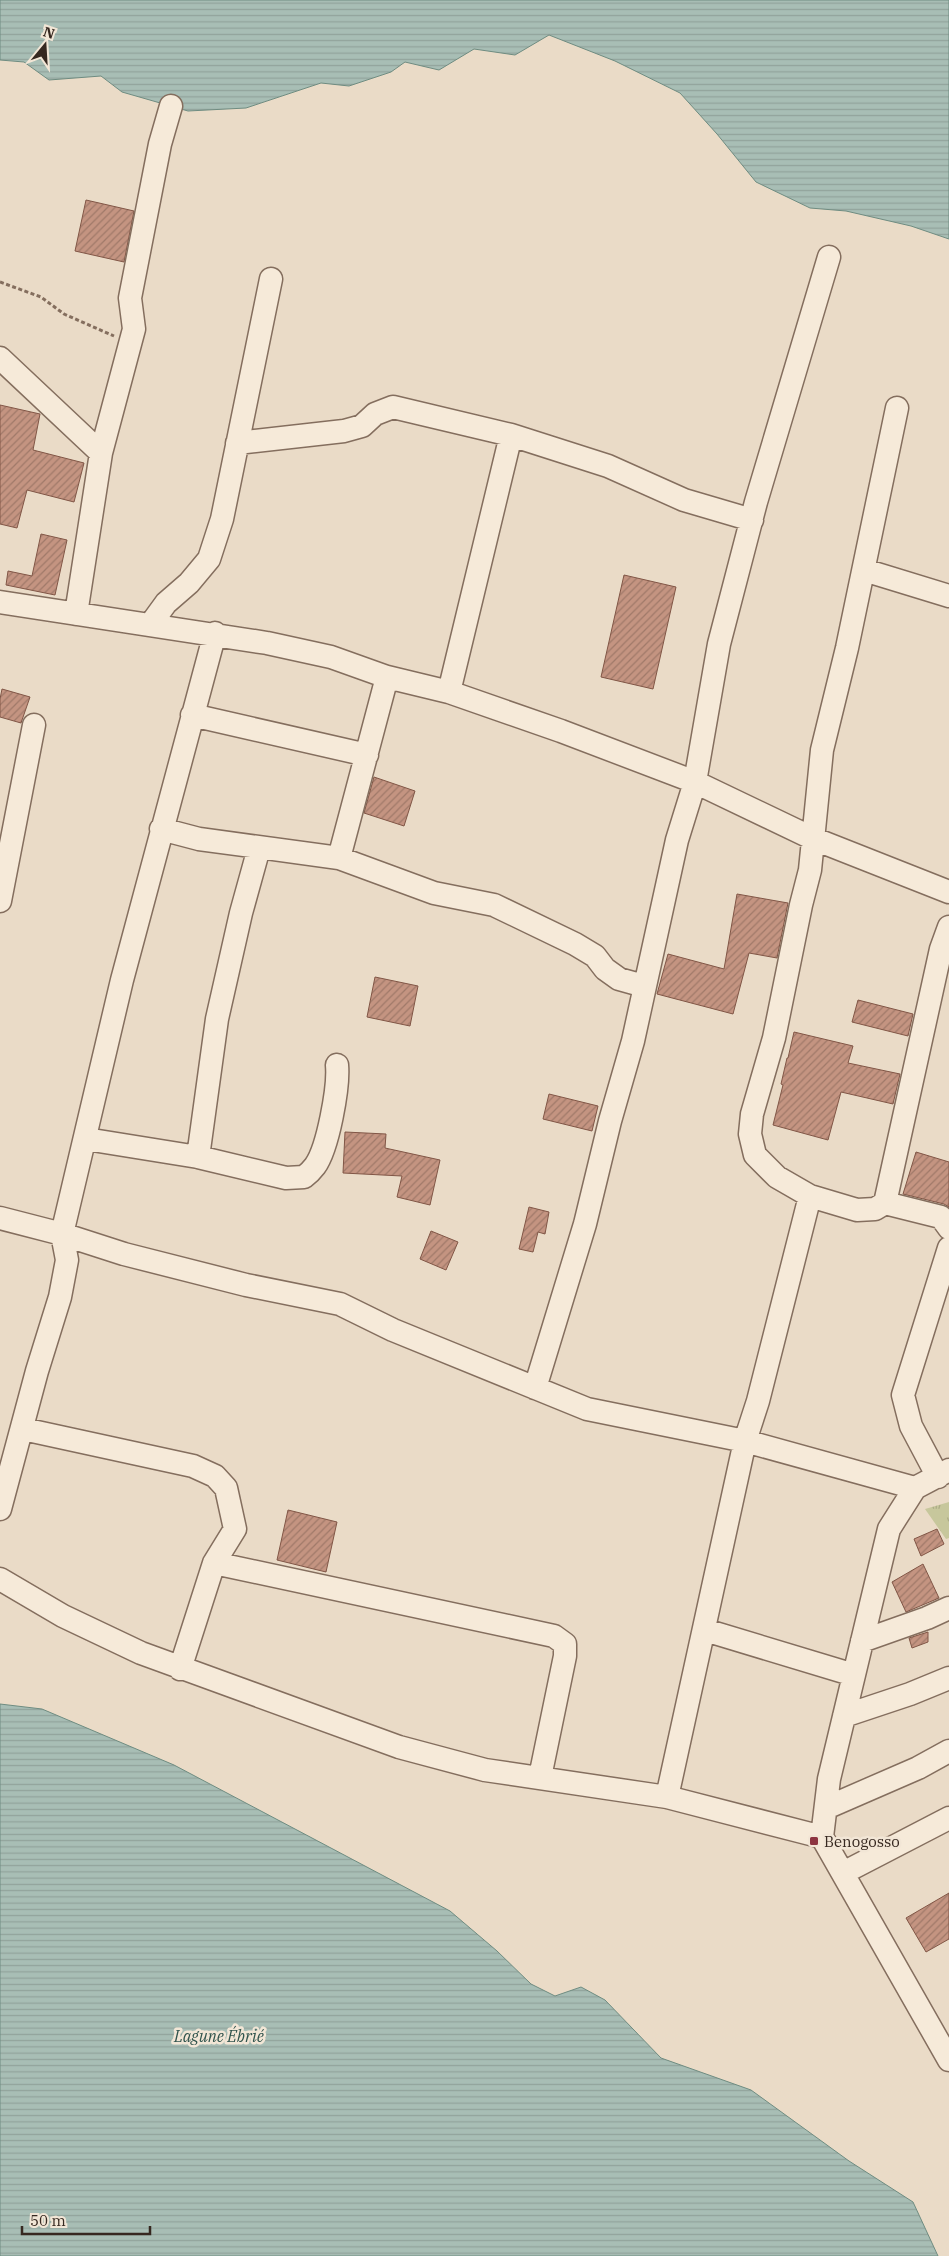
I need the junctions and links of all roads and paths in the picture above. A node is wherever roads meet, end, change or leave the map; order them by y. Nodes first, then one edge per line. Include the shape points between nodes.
1 (171, 106) dead end
2 (829, 257) dead end
3 (272, 279) dead end
4 (0, 282) edge
5 (113, 346) dead end
6 (0, 358) edge
7 (897, 408) dead end
8 (511, 435) junction
9 (237, 444) junction
10 (101, 453) junction
11 (752, 520) junction
12 (864, 570) junction
13 (949, 596) edge
14 (0, 602) edge
15 (76, 614) junction
16 (150, 625) junction
17 (215, 633) junction
18 (387, 677) junction
19 (449, 692) junction
20 (192, 715) junction
21 (34, 725) dead end
22 (367, 755) junction
23 (694, 782) junction
24 (161, 829) junction
25 (812, 838) junction
26 (259, 848) junction
27 (339, 858) junction
28 (949, 892) edge
29 (0, 901) edge
30 (949, 928) edge
31 (644, 986) junction
32 (337, 1065) dead end
33 (86, 1139) junction
34 (198, 1157) junction
35 (810, 1196) junction
36 (886, 1203) junction
37 (0, 1218) edge
38 (949, 1228) edge
39 (62, 1234) junction
40 (949, 1248) edge
41 (535, 1388) junction
42 (22, 1429) junction
43 (745, 1442) junction
44 (944, 1474) edge
45 (915, 1488) junction
46 (0, 1509) edge
47 (214, 1563) junction
48 (0, 1579) edge
49 (949, 1608) edge
50 (705, 1630) junction
51 (862, 1641) junction
52 (180, 1668) junction
53 (854, 1675) junction
54 (949, 1678) edge
55 (844, 1716) junction
56 (949, 1750) edge
57 (540, 1777) junction
58 (667, 1797) junction
59 (826, 1808) junction
60 (949, 1818) edge
61 (822, 1837) junction
62 (843, 1873) junction
63 (949, 2060) edge

1 - 10 street via 160,144 130,298 134,329
2 - 11 street
3 - 9 street
4 - 5 path via 41,297 64,314 114,336
6 - 10 street
7 - 12 street
8 - 9 street via 393,408 374,414 362,426 344,431
8 - 11 street via 608,466 684,500
8 - 19 street
9 - 16 street via 222,519 209,559 166,603
10 - 15 street
11 - 23 street via 719,644
12 - 13 street
12 - 25 street via 822,750
14 - 15 street
15 - 16 street
16 - 17 street
17 - 18 street via 331,657
17 - 20 street
18 - 19 street
18 - 22 street
19 - 23 street
20 - 22 street
20 - 24 street
21 - 29 street
22 - 27 street
23 - 25 street
23 - 31 street via 677,840
24 - 26 street
24 - 33 street
25 - 28 street
25 - 35 street via 810,870 750,1134 755,1155 777,1177
26 - 27 street
26 - 34 street via 217,1019
27 - 31 street via 434,893 494,905 576,944 595,956 619,979
30 - 36 street via 941,949
31 - 41 street via 586,1224
32 - 34 street via 338,1078 326,1139 316,1165 304,1177 286,1178
33 - 34 street
33 - 39 street
35 - 36 street via 857,1210 875,1209
35 - 43 street
36 - 38 street via 941,1217
37 - 39 street
39 - 41 street via 208,1276 340,1304 393,1330
39 - 42 street via 67,1260 60,1297
40 - 44 street via 903,1395 911,1426
41 - 43 street via 588,1409
42 - 46 street
42 - 47 street via 193,1466 215,1476 226,1488 236,1529
43 - 45 street
43 - 50 street
44 - 45 street
45 - 51 street via 889,1529
47 - 52 street
47 - 57 street via 554,1636 565,1644 565,1656
48 - 52 street via 63,1616 142,1654
49 - 51 street
50 - 53 street
50 - 58 street
51 - 53 street
52 - 57 street via 399,1748 485,1770
53 - 55 street
54 - 55 street
55 - 59 street via 829,1779
56 - 59 street via 918,1768
57 - 58 street
58 - 61 street
59 - 61 street
60 - 62 street
61 - 62 street
62 - 63 street

